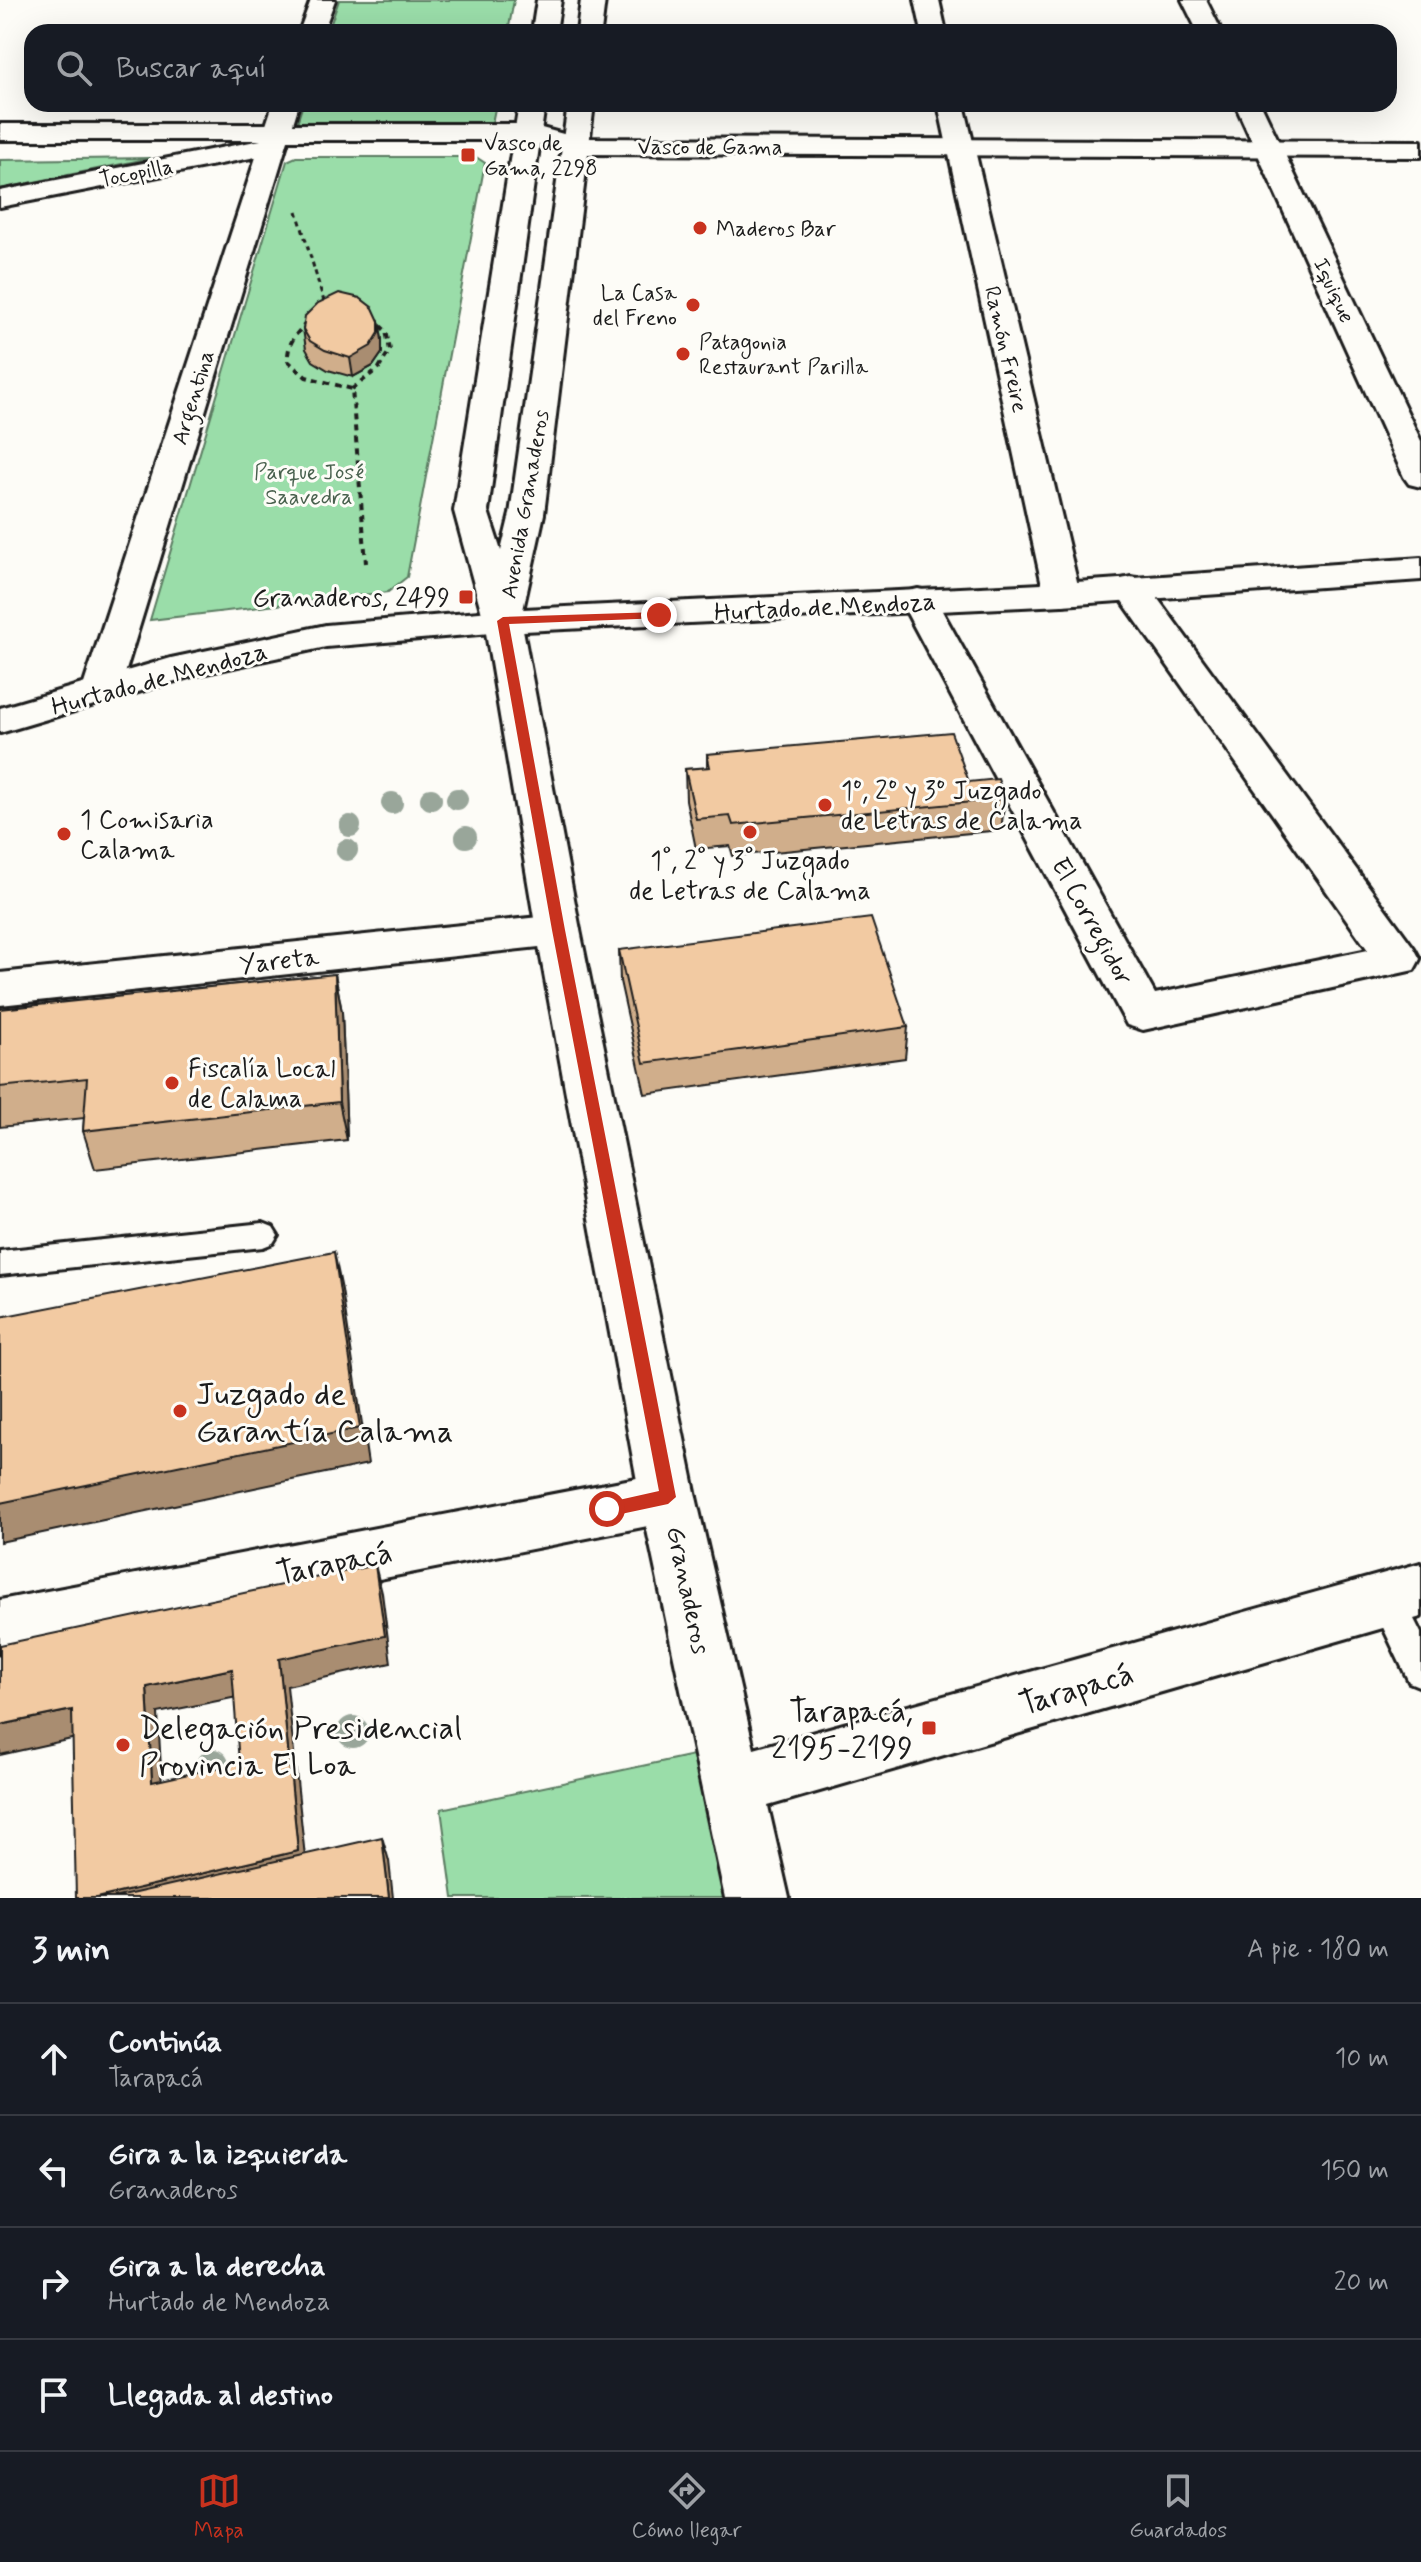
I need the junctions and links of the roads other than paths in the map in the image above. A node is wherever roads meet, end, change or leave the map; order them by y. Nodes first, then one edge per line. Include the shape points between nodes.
1 (323, 0) edge
2 (549, 0) edge
3 (593, 0) edge
4 (927, 0) edge
5 (1194, 0) edge
6 (314, 24) edge
7 (545, 24) edge
8 (590, 24) edge
9 (932, 24) edge
10 (1206, 24) edge
11 (580, 112) edge
12 (953, 112) edge
13 (1252, 112) edge
14 (278, 127) edge
15 (527, 128) edge
16 (0, 132) edge
17 (577, 146) junction
18 (961, 148) junction
19 (1421, 149) edge
20 (0, 150) edge
21 (1271, 150) junction
22 (0, 199) edge
23 (1421, 477) edge
24 (1421, 569) edge
25 (1131, 588) junction
26 (1062, 594) junction
27 (918, 600) junction
28 (503, 621) junction
29 (101, 690) junction
30 (0, 721) edge
31 (558, 930) junction
32 (1410, 956) edge
33 (0, 989) edge
34 (263, 1235) dead end
35 (0, 1263) edge
36 (668, 1497) junction
37 (1404, 1595) edge
38 (0, 1627) edge
39 (1421, 1670) edge
40 (731, 1786) junction
41 (757, 1898) edge

1 - 6 street
2 - 7 street
3 - 8 street
4 - 9 street
5 - 10 street
11 - 17 street, Avenida Granaderos
12 - 18 street, Ramón Freire
13 - 21 street, Iquique
14 - 15 street, Vasco de Gama
14 - 16 street, Vasco de Gama
14 - 20 street, Vasco de Gama
14 - 22 street, Tocopilla
14 - 29 street, Argentina
15 - 17 street, Vasco de Gama
15 - 28 street, Avenida Granaderos via 471,511
17 - 18 street, Vasco de Gama
17 - 28 street, Avenida Granaderos via 527,514
18 - 21 street, Vasco de Gama
18 - 26 street, Ramón Freire
19 - 21 street, Vasco de Gama
21 - 23 street, Iquique
24 - 25 street, Hurtado de Mendoza
25 - 26 street, Hurtado de Mendoza
25 - 32 street, El Corregidor
26 - 27 street, Hurtado de Mendoza
27 - 28 street, Hurtado de Mendoza
27 - 32 street, El Corregidor via 1143,1013
28 - 29 street, Hurtado de Mendoza via 326,636
28 - 31 street, Granaderos
29 - 30 street, Hurtado de Mendoza
31 - 33 street, Yareta
31 - 36 street, Granaderos
34 - 35 lane
36 - 38 street, Tarapacá
36 - 40 street, Granaderos
37 - 39 lane
37 - 40 street, Tarapacá
40 - 41 street, Granaderos

